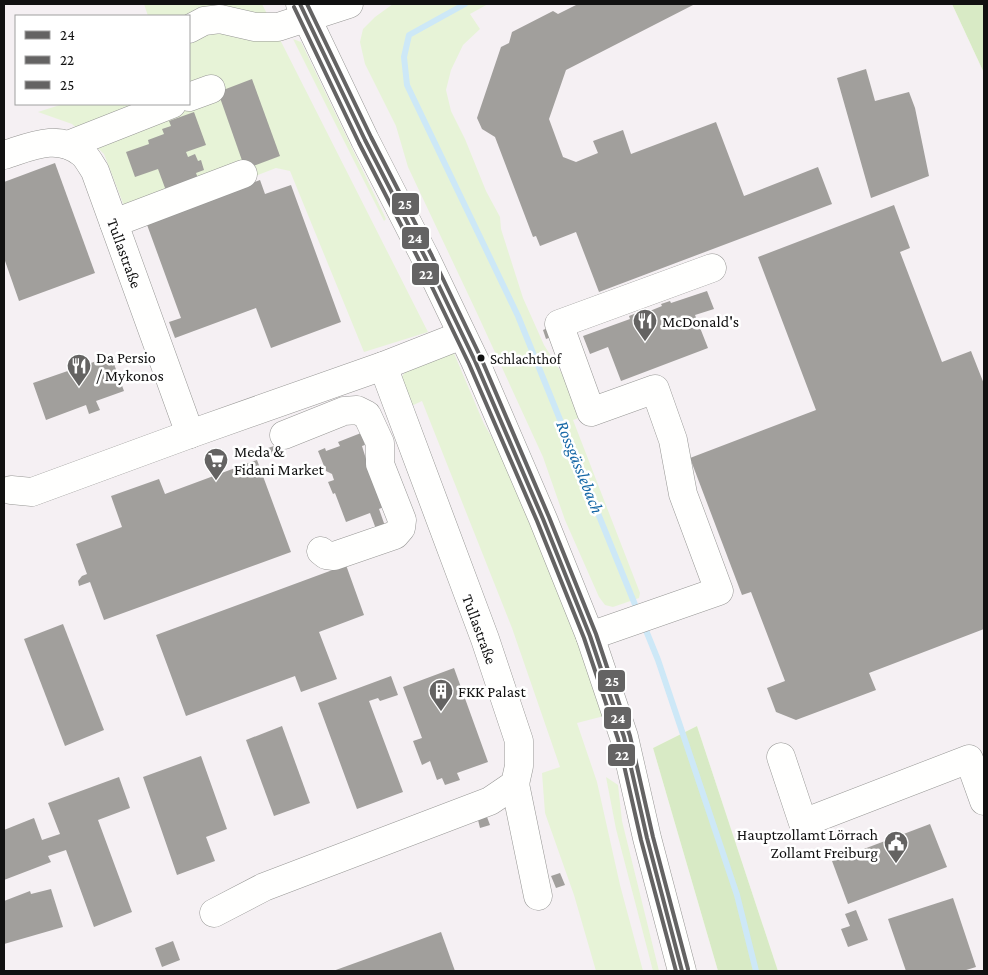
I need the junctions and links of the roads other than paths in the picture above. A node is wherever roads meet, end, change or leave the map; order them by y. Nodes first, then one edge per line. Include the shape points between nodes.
1 (349, 4) edge
2 (304, 11) edge
3 (190, 28) edge
4 (169, 105) edge
5 (68, 145) junction
6 (4, 155) edge
7 (243, 174) dead end
8 (114, 223) junction
9 (712, 268) dead end
10 (462, 335) junction
11 (383, 366) junction
12 (190, 434) junction
13 (284, 435) dead end
14 (11, 490) dead end
15 (322, 551) dead end
16 (602, 632) junction
17 (781, 757) dead end
18 (515, 784) junction
19 (984, 801) edge
20 (538, 896) dead end
21 (214, 913) dead end
22 (682, 971) edge

1 - 2 street
2 - 3 street via 278,27 239,25 220,19 204,21
2 - 10 street
4 - 5 street
5 - 6 street via 45,142
5 - 8 street, Tullastraße via 83,153 95,171
7 - 8 street
8 - 12 street, Tullastraße
9 - 16 street via 559,324 591,412 655,389 672,440 684,494 719,591
10 - 11 street
10 - 16 street via 543,519
11 - 12 street
11 - 18 street, Tullastraße via 485,639 519,741
12 - 14 street via 32,492
13 - 15 street via 344,411 357,410 367,415 380,443 380,464 402,520 401,528 395,535 334,556
16 - 22 street via 647,838
17 - 19 street via 803,822 969,759
18 - 20 street, Tullastraße
18 - 21 street via 490,801 264,887

